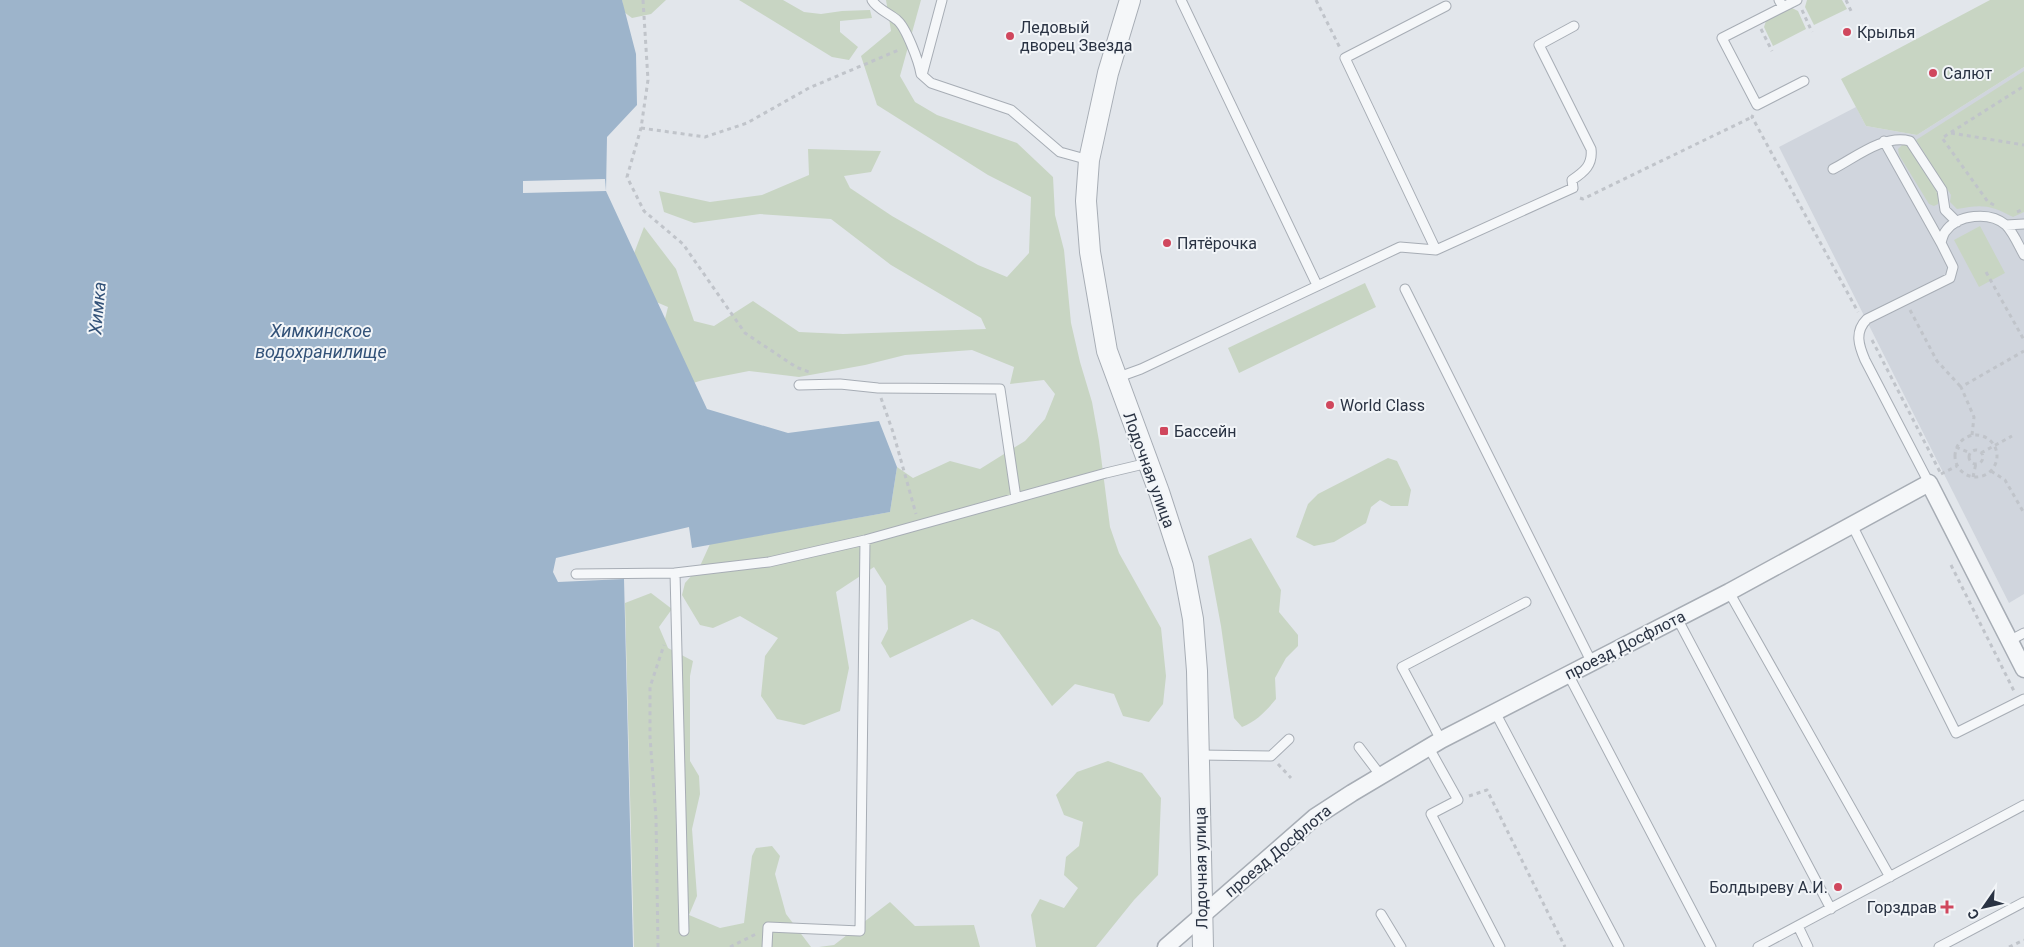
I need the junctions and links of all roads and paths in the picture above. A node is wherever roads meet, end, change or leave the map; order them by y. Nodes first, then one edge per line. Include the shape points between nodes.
1 (643, 0) edge
2 (872, 0) edge
3 (942, 0) edge
4 (1130, 0) edge
5 (1181, 0) edge
6 (1316, 0) edge
7 (1846, 0) edge
8 (1781, 4) edge
9 (1799, 4) edge
10 (1446, 6) dead end
11 (1852, 13) dead end
12 (1757, 20) junction
13 (1574, 26) dead end
14 (1812, 32) dead end
15 (910, 45) junction
16 (1772, 52) dead end
17 (1345, 58) junction
18 (922, 75) junction
19 (1804, 81) dead end
20 (2024, 86) edge
21 (1757, 105) junction
22 (1752, 117) junction
23 (641, 128) junction
24 (1950, 133) junction
25 (1884, 142) junction
26 (2024, 145) edge
27 (1090, 160) junction
28 (1833, 169) dead end
29 (1573, 188) junction
30 (1996, 206) dead end
31 (2024, 209) edge
32 (2014, 214) dead end
33 (1956, 222) junction
34 (2024, 224) edge
35 (2006, 225) junction
36 (1941, 243) junction
37 (1436, 250) junction
38 (2024, 255) edge
39 (1986, 272) dead end
40 (1317, 285) junction
41 (1405, 290) dead end
42 (1905, 301) junction
43 (1863, 323) junction
44 (2024, 340) edge
45 (2024, 351) edge
46 (814, 374) dead end
47 (1116, 378) junction
48 (800, 385) dead end
49 (1961, 387) junction
50 (878, 388) junction
51 (1972, 435) junction
52 (2012, 436) dead end
53 (1994, 446) junction
54 (1956, 447) junction
55 (1970, 453) junction
56 (1981, 453) junction
57 (1148, 462) junction
58 (1976, 463) junction
59 (1957, 466) junction
60 (1991, 471) junction
61 (1973, 477) junction
62 (1938, 479) junction
63 (1016, 498) junction
64 (2024, 513) edge
65 (919, 525) junction
66 (1852, 525) junction
67 (865, 540) junction
68 (1949, 560) dead end
69 (675, 573) junction
70 (576, 574) dead end
71 (1729, 592) junction
72 (1526, 602) dead end
73 (1677, 618) junction
74 (2024, 633) edge
75 (2009, 641) junction
76 (665, 644) dead end
77 (1591, 661) junction
78 (2024, 669) edge
79 (1568, 674) junction
80 (2022, 701) edge
81 (1495, 712) junction
82 (1289, 739) dead end
83 (1435, 744) junction
84 (1359, 747) dead end
85 (1199, 755) junction
86 (1271, 756) junction
87 (1382, 776) junction
88 (1291, 778) dead end
89 (1472, 795) dead end
90 (2024, 805) edge
91 (1890, 877) junction
92 (2024, 902) edge
93 (1830, 909) junction
94 (1203, 914) junction
95 (1381, 914) dead end
96 (1798, 926) junction
97 (768, 927) junction
98 (684, 931) dead end
99 (2024, 940) edge
100 (658, 947) edge
101 (730, 947) edge
102 (767, 947) edge
103 (1166, 947) edge
104 (1203, 947) edge
105 (1401, 947) edge
106 (1500, 947) edge
107 (1565, 947) edge
108 (1619, 947) edge
109 (1711, 947) edge
110 (1758, 947) edge
111 (1808, 947) edge
112 (1939, 947) edge
113 (2009, 947) edge

1 - 23 path via 648,80
2 - 15 lane via 899,21
3 - 18 lane
4 - 27 street, Лодочная улица via 1108,73
5 - 40 lane
6 - 17 path
7 - 11 path
8 - 9 lane
8 - 12 lane
9 - 14 path
10 - 17 lane
12 - 16 path
12 - 21 lane via 1722,38
13 - 29 lane via 1539,45 1591,149 1590,163 1572,180
15 - 18 lane
15 - 23 path via 809,88 747,123 705,137
17 - 37 lane
18 - 27 lane via 930,83 1011,110 1060,152
19 - 21 lane
20 - 24 path
21 - 22 path
22 - 29 path via 1583,199
22 - 43 path
23 - 46 path via 627,177 644,211 682,244 745,333 796,367
24 - 26 path
24 - 30 path via 1942,138 1988,202
25 - 28 lane
25 - 33 lane via 1893,139 1910,141 1942,190 1945,210
25 - 36 lane
27 - 47 street, Лодочная улица via 1086,201 1090,252
29 - 37 lane
31 - 32 path
33 - 35 lane via 1990,216
33 - 36 lane via 1945,231
34 - 35 lane
35 - 38 lane
36 - 42 lane via 1953,267 1950,278
37 - 40 lane via 1400,247
39 - 44 path
40 - 47 lane
41 - 77 lane
42 - 43 lane
42 - 49 path via 1937,361
43 - 62 path
43 - 62 lane via 1857,341 1865,360
45 - 49 path
47 - 57 street, Лодочная улица
48 - 50 lane via 840,384
49 - 51 path via 1974,417
50 - 63 lane via 1000,389
50 - 65 path
51 - 53 path via 1984,436
51 - 54 path
52 - 53 path
53 - 56 path
53 - 60 path via 1997,458
54 - 55 path
54 - 59 path
55 - 56 path via 1975,450
55 - 58 path via 1969,460
56 - 58 path via 1982,459
57 - 63 lane
57 - 85 street, Лодочная улица via 1183,566 1193,619
58 - 61 path
59 - 61 path via 1964,474
59 - 62 path
60 - 61 path via 1985,476
60 - 64 path via 2004,480
62 - 66 street, проезд Досфлота
62 - 75 street
63 - 65 lane
65 - 67 lane
66 - 71 street, проезд Досфлота
66 - 80 lane via 1956,734
67 - 69 lane via 769,562
67 - 97 lane via 860,931
68 - 80 path
69 - 70 lane
69 - 98 lane
71 - 73 street, проезд Досфлота
71 - 91 lane
72 - 83 lane via 1402,667
73 - 77 street, проезд Досфлота
73 - 93 lane
74 - 75 lane
75 - 78 street
76 - 100 path via 650,687
77 - 79 street, проезд Досфлота
79 - 81 street, проезд Досфлота
79 - 109 lane
81 - 83 street, проезд Досфлота
81 - 108 lane
82 - 86 lane
83 - 87 street, проезд Досфлота
83 - 106 lane via 1458,800 1431,814
84 - 87 lane
85 - 86 lane
85 - 94 street, Лодочная улица
86 - 88 path
87 - 94 street, проезд Досфлота via 1315,817
89 - 107 path via 1487,790
90 - 91 lane
91 - 93 lane
92 - 112 lane
93 - 96 lane
94 - 103 street, проезд Досфлота
94 - 104 street, Лодочная улица
95 - 105 lane
96 - 110 lane
96 - 111 lane
97 - 101 path
97 - 102 lane
99 - 113 path

